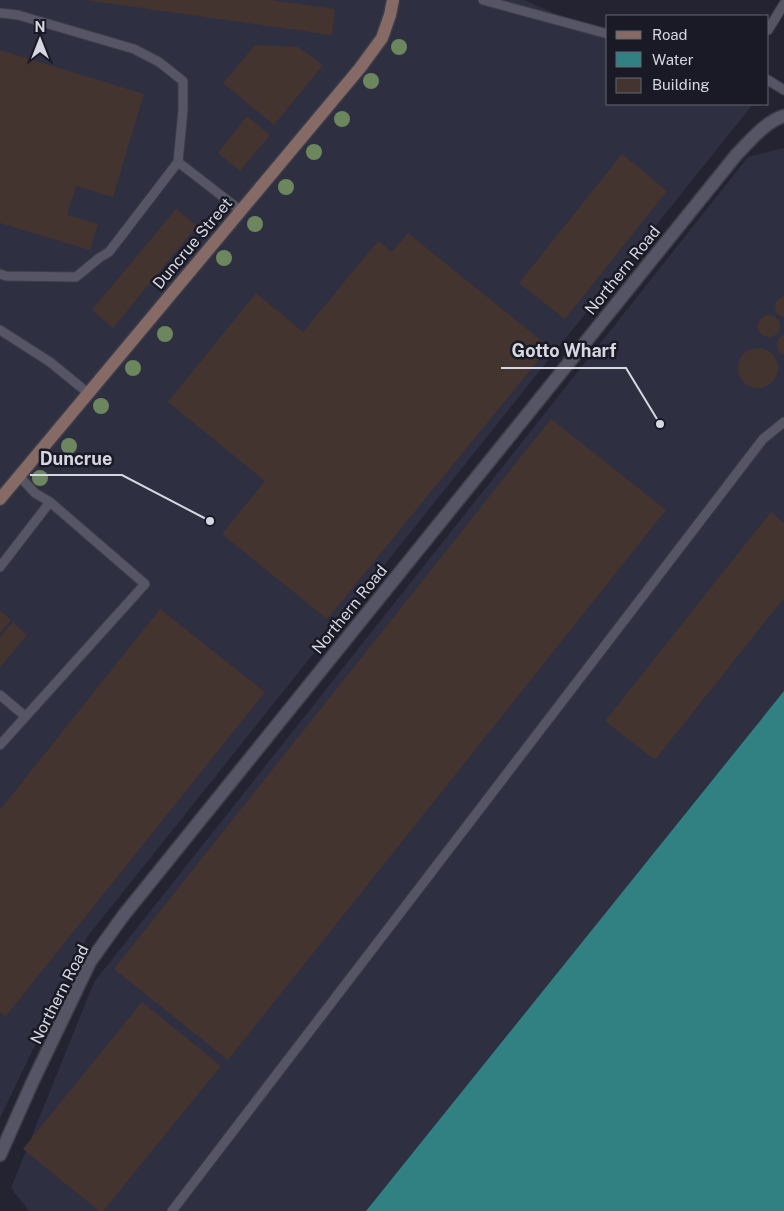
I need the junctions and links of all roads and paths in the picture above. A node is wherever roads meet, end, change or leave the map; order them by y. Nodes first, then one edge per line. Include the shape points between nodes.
1 (393, 0) edge
2 (483, 0) edge
3 (784, 4) edge
4 (0, 13) edge
5 (784, 20) edge
6 (774, 21) junction
7 (769, 28) edge
8 (606, 33) edge
9 (769, 81) edge
10 (784, 90) edge
11 (780, 118) edge
12 (178, 162) junction
13 (240, 210) junction
14 (0, 274) edge
15 (0, 330) edge
16 (88, 393) junction
17 (784, 422) edge
18 (19, 476) junction
19 (0, 499) edge
20 (50, 502) junction
21 (0, 567) edge
22 (0, 695) edge
23 (26, 716) junction
24 (0, 745) edge
25 (0, 1155) edge
26 (172, 1211) edge

1 - 13 street, Duncrue Street via 382,38
2 - 8 lane
3 - 6 lane
4 - 12 lane via 18,15 134,49 159,62 183,81
5 - 6 lane
6 - 7 lane
9 - 10 lane
11 - 25 street, Northern Road via 758,132 737,154 123,916 90,962
12 - 13 lane
12 - 14 lane via 109,252 76,277
13 - 16 street, Duncrue Street
15 - 16 lane via 50,362
16 - 18 street, Duncrue Street
17 - 26 lane via 763,440
18 - 19 street, Duncrue Street
18 - 20 lane via 35,493
20 - 21 lane
20 - 23 lane via 145,584
22 - 23 lane
23 - 24 lane

